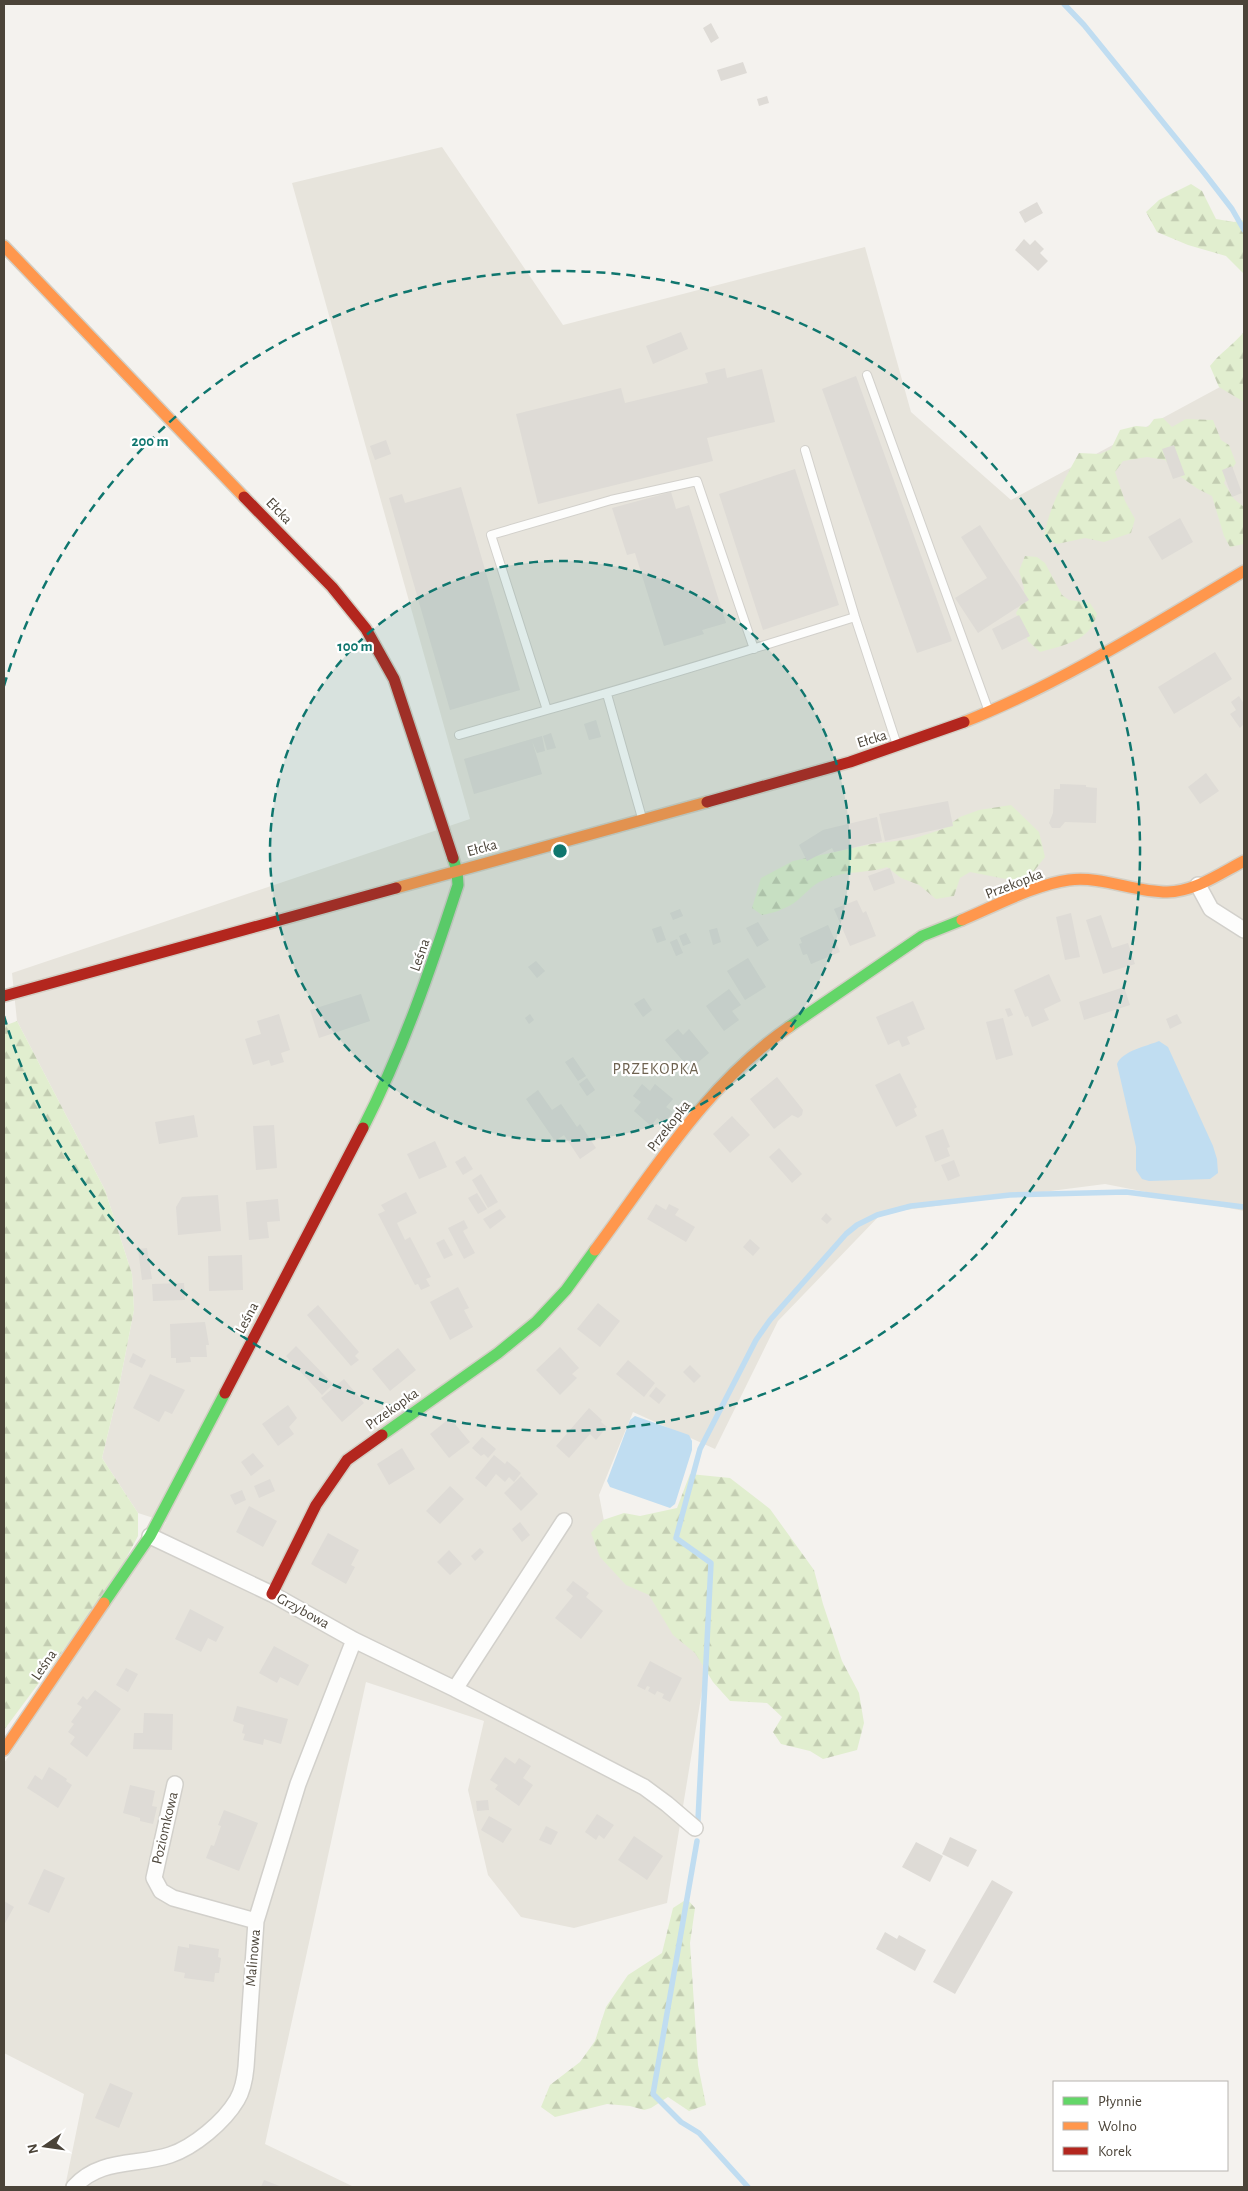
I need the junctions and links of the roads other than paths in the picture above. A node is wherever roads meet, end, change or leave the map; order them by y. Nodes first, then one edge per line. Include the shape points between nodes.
1 (4, 246) edge
2 (867, 375) dead end
3 (805, 450) dead end
4 (1244, 571) edge
5 (855, 617) junction
6 (754, 649) junction
7 (607, 694) junction
8 (547, 710) junction
9 (989, 711) junction
10 (459, 735) dead end
11 (898, 747) junction
12 (643, 820) junction
13 (1244, 861) edge
14 (457, 871) junction
15 (1198, 885) junction
16 (1244, 930) edge
17 (4, 996) edge
18 (564, 1520) dead end
19 (150, 1536) junction
20 (272, 1594) junction
21 (354, 1640) junction
22 (455, 1688) junction
23 (4, 1750) edge
24 (175, 1784) dead end
25 (695, 1828) dead end
26 (256, 1921) junction
27 (74, 2187) edge

1 - 14 street, Ełcka via 332,587 366,629 394,679
2 - 9 lane
3 - 5 lane
4 - 9 street, Ełcka via 1097,656
5 - 6 lane
5 - 11 lane
6 - 7 lane
6 - 8 lane via 697,480 611,500 491,535
7 - 8 lane
7 - 12 lane
8 - 10 lane
9 - 11 street, Ełcka
11 - 12 street, Ełcka
12 - 14 street, Ełcka
13 - 15 street, Przekopka
14 - 17 street
14 - 19 street, Leśna via 458,885 431,969 370,1116
15 - 16 street via 1211,909
15 - 20 street, Przekopka via 1169,892 1094,879 1068,880 1044,886 922,936 769,1041 715,1092 693,1118 566,1290 536,1322 498,1353 347,1460 316,1505
18 - 22 street
19 - 20 street, Grzybowa
19 - 23 street, Leśna
20 - 21 street, Grzybowa
21 - 22 street, Grzybowa
21 - 26 street, Malinowa via 298,1784
22 - 25 street, Grzybowa via 644,1787
24 - 26 street, Poziomkowa via 154,1878 161,1891 173,1898
26 - 27 street, Malinowa via 246,2067 237,2100 211,2130 192,2145 170,2156 119,2163 98,2170 83,2177

